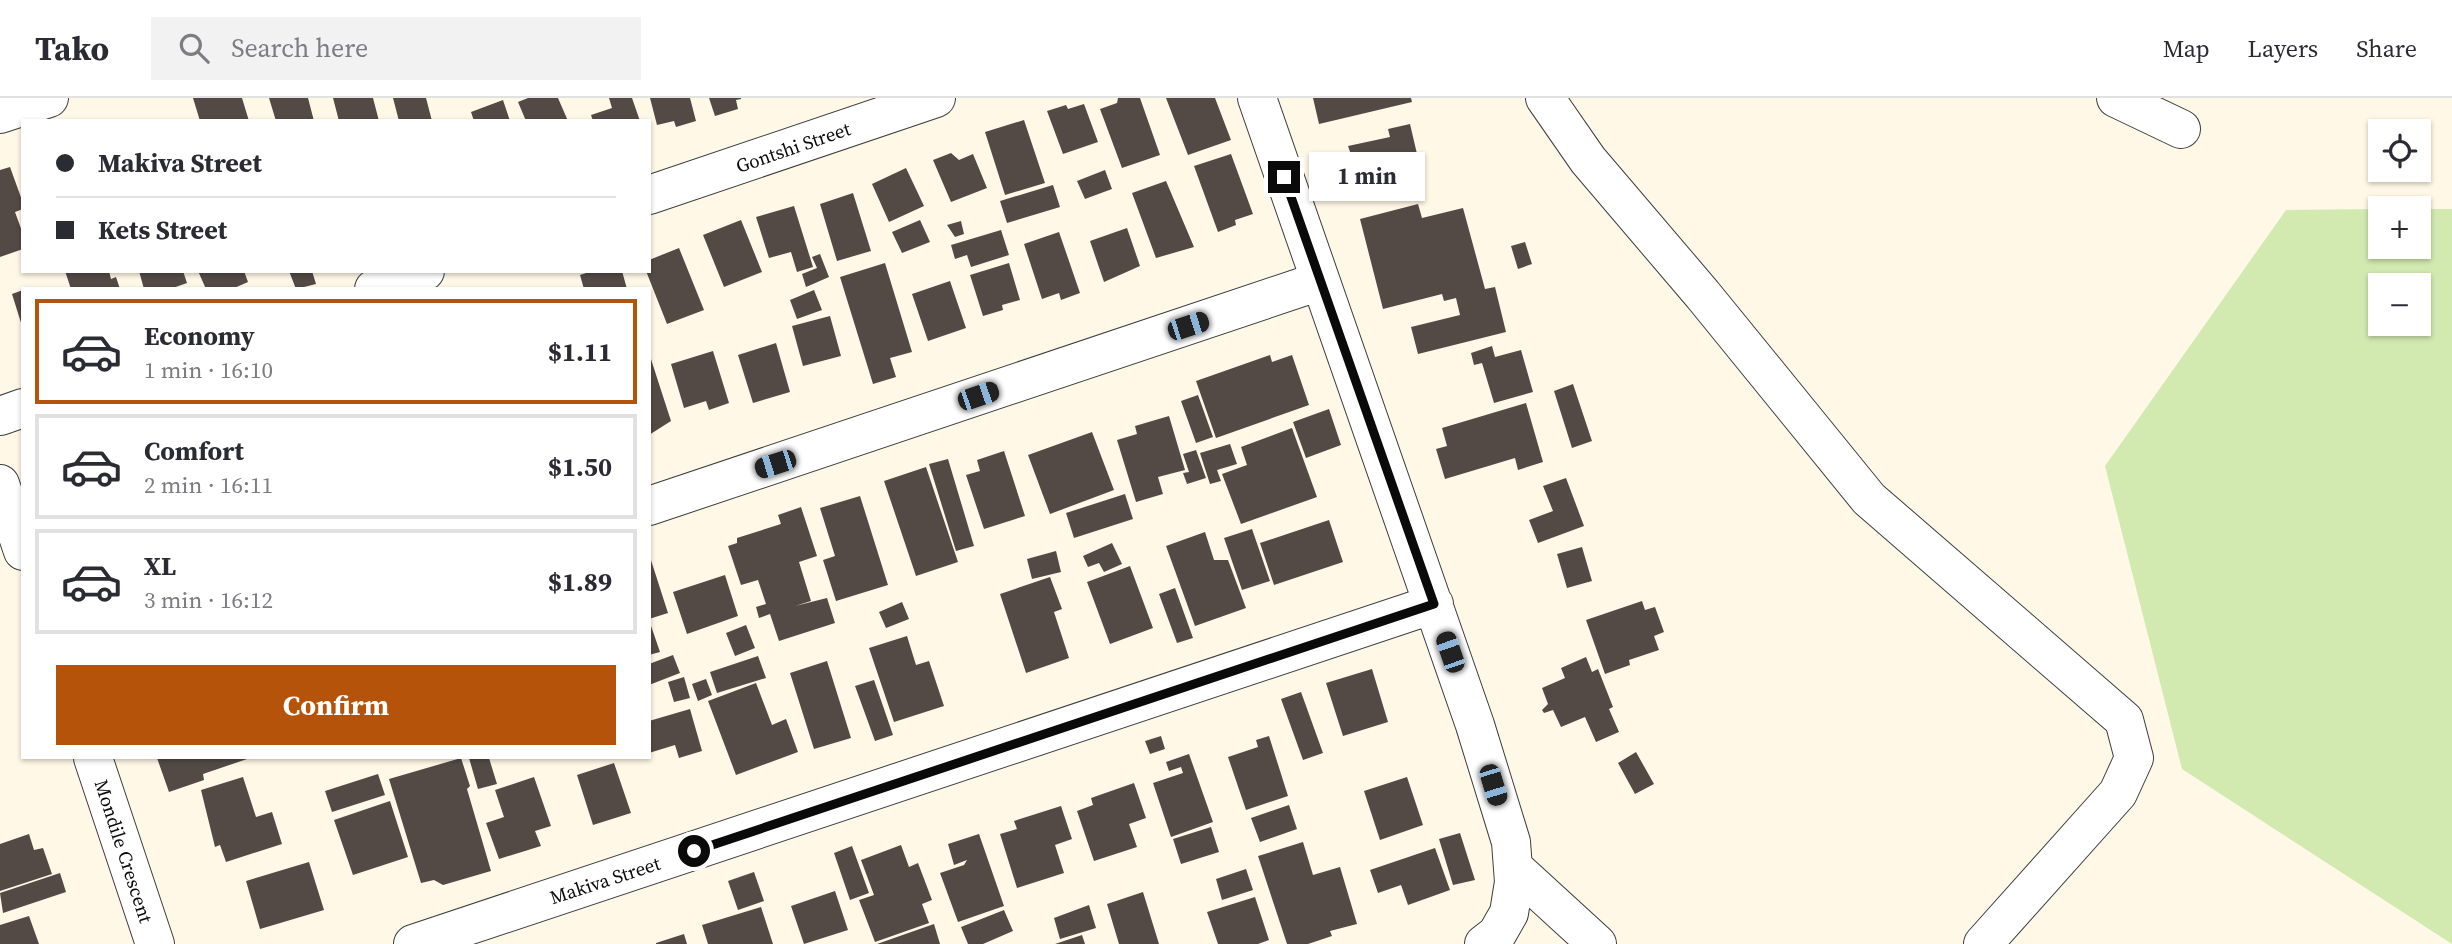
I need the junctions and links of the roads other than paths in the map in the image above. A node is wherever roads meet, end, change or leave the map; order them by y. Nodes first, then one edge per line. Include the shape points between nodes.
1 (49, 98) edge
2 (936, 98) edge
3 (1258, 98) edge
4 (1545, 98) edge
5 (2116, 98) edge
6 (0, 114) edge
7 (2182, 130) dead end
8 (651, 194) edge
9 (419, 273) edge
10 (1320, 281) junction
11 (380, 287) edge
12 (21, 409) edge
13 (0, 416) edge
14 (0, 484) edge
15 (651, 505) edge
16 (21, 545) edge
17 (1434, 604) junction
18 (93, 759) edge
19 (1514, 868) junction
20 (155, 944) edge
21 (413, 944) edge
22 (1484, 944) edge
23 (1597, 944) edge
24 (1983, 944) edge

1 - 6 street
2 - 8 street, Gontshi Street
3 - 10 street
4 - 24 street via 1588,160 1869,499 2124,720 2134,758 2118,793
5 - 7 street
9 - 11 street
10 - 15 street
10 - 17 street
12 - 13 street
14 - 16 street
17 - 19 street via 1511,842
17 - 21 street, Makiva Street
18 - 20 street, Mondile Crescent
19 - 22 street via 1509,913 1497,934
19 - 23 street

